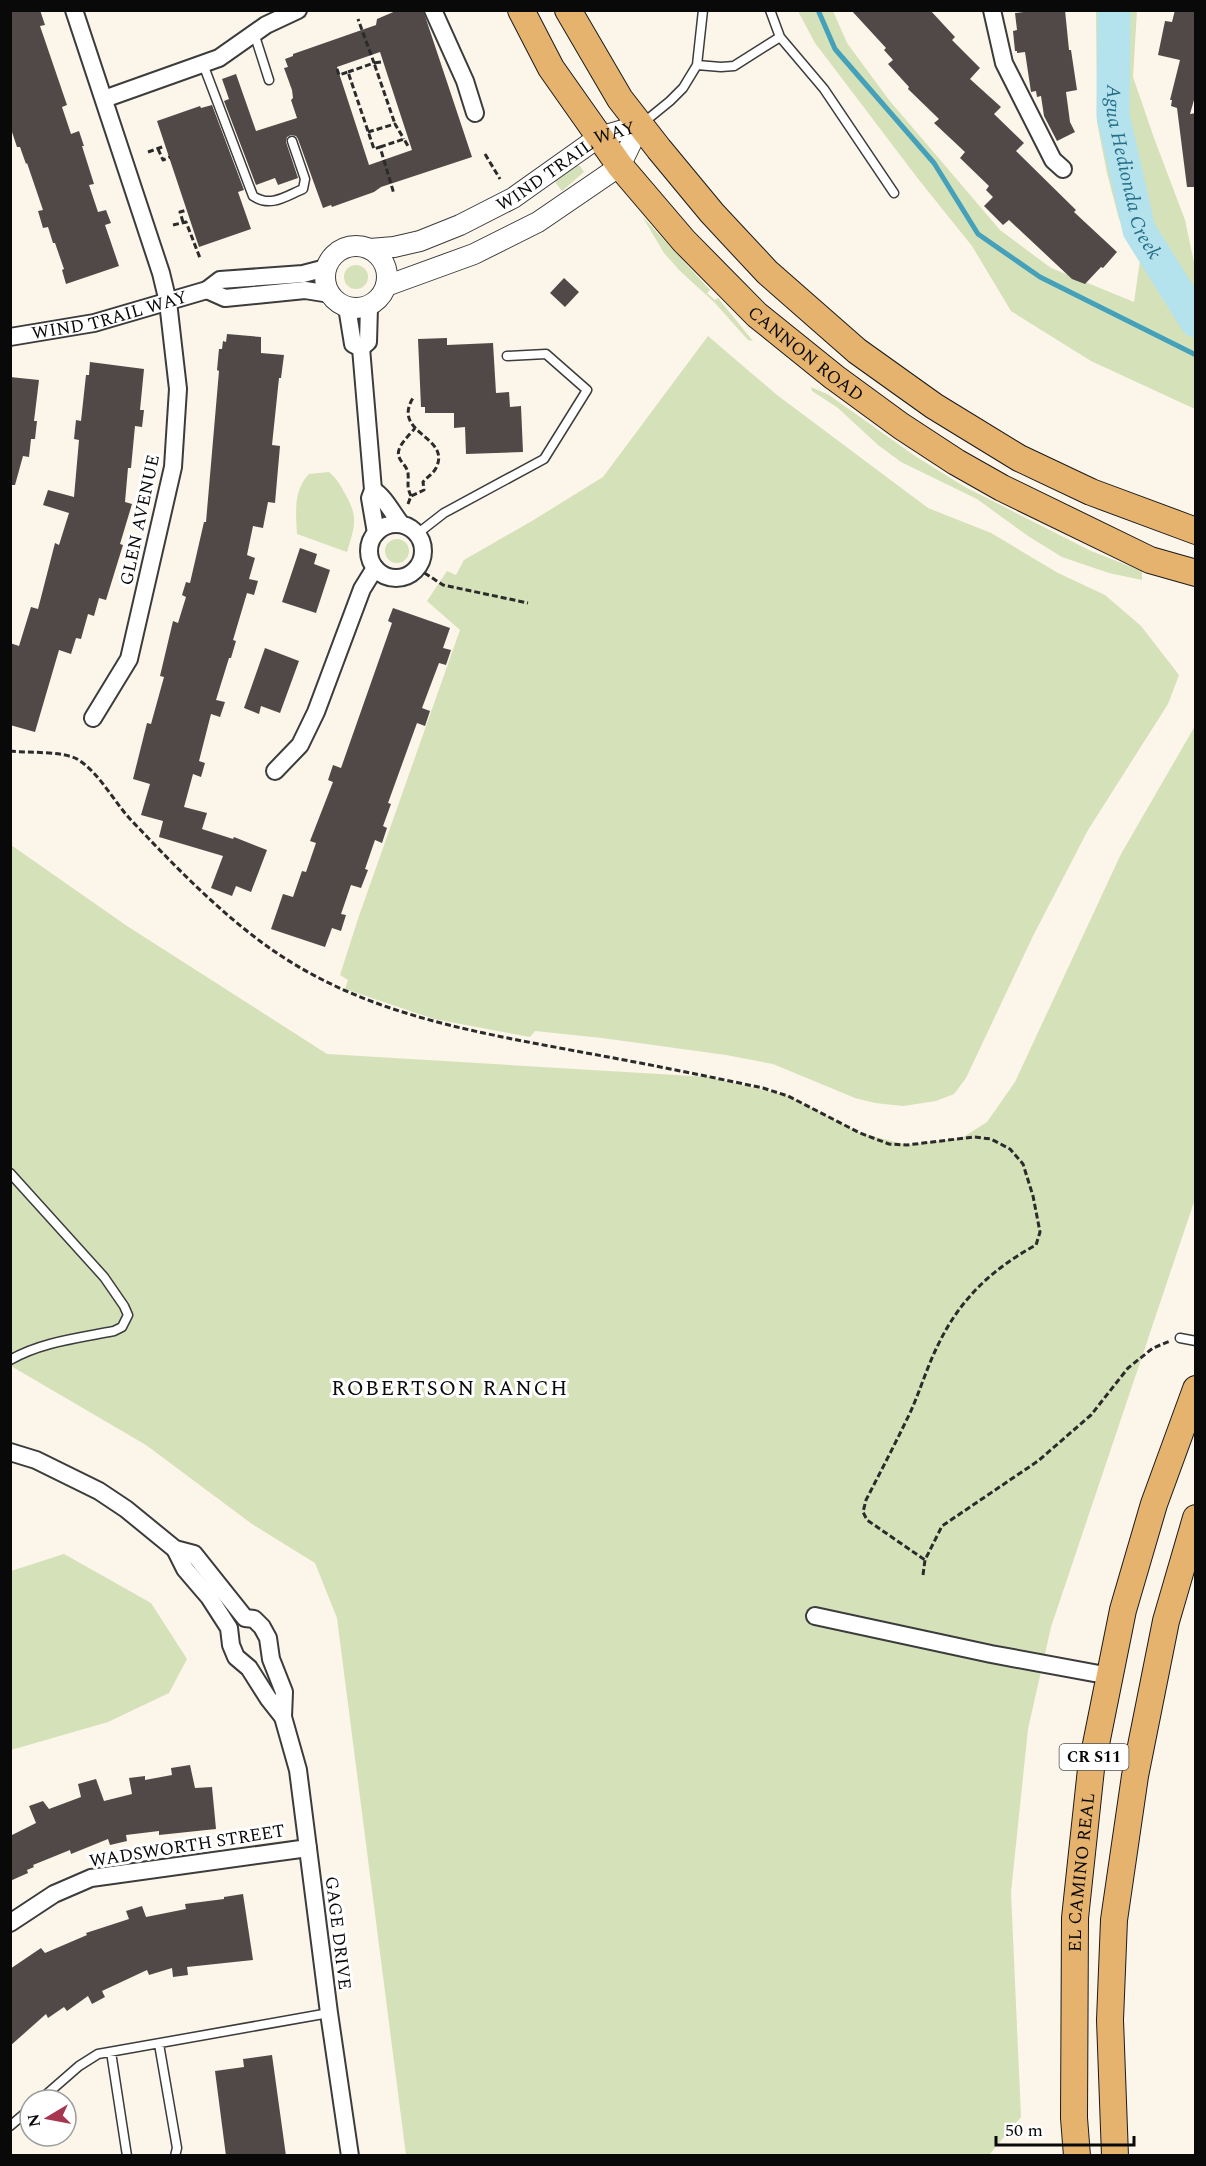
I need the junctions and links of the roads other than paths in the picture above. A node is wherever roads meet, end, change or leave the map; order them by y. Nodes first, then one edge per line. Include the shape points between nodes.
1 (74, 10) edge
2 (298, 10) edge
3 (433, 10) edge
4 (521, 10) edge
5 (568, 10) edge
6 (703, 10) edge
7 (770, 10) edge
8 (992, 10) edge
9 (254, 33) junction
10 (780, 37) junction
11 (203, 64) junction
12 (697, 65) junction
13 (269, 80) dead end
14 (104, 99) junction
15 (475, 113) dead end
16 (640, 125) junction
17 (599, 137) junction
18 (292, 141) dead end
19 (620, 166) junction
20 (1063, 169) dead end
21 (894, 193) dead end
22 (370, 249) junction
23 (326, 268) junction
24 (386, 286) junction
25 (207, 290) junction
26 (330, 294) junction
27 (168, 302) junction
28 (369, 307) junction
29 (347, 308) junction
30 (10, 337) edge
31 (361, 348) junction
32 (507, 356) dead end
33 (373, 490) junction
34 (401, 524) junction
35 (1196, 531) edge
36 (376, 533) junction
37 (417, 534) junction
38 (375, 568) junction
39 (1196, 573) edge
40 (93, 718) dead end
41 (275, 771) dead end
42 (10, 1173) edge
43 (1180, 1338) road end
44 (1196, 1341) edge
45 (10, 1360) edge
46 (1196, 1389) edge
47 (10, 1452) edge
48 (1196, 1518) edge
49 (175, 1549) junction
50 (815, 1616) dead end
51 (245, 1618) junction
52 (229, 1628) junction
53 (1110, 1676) junction
54 (283, 1717) junction
55 (308, 1848) junction
56 (10, 1923) edge
57 (329, 2013) junction
58 (159, 2043) junction
59 (111, 2052) junction
60 (54, 2088) edge
61 (127, 2156) edge
62 (175, 2156) edge
63 (350, 2156) edge
64 (1077, 2156) edge
65 (1115, 2156) edge

1 - 14 street, GLEN AVENUE
2 - 9 street
3 - 15 street
4 - 17 main road, CANNON ROAD via 551,68
5 - 16 main road, CANNON ROAD
6 - 12 lane
7 - 10 lane
8 - 20 street via 1004,63 1053,160
9 - 11 street via 219,58
9 - 13 lane
10 - 12 lane via 734,66
10 - 21 lane via 824,88
11 - 14 street
11 - 18 lane via 253,196 261,201 269,202 303,189 305,179
12 - 16 lane via 670,101
14 - 27 street, GLEN AVENUE
16 - 17 street, WIND TRAIL WAY
16 - 19 street, WIND TRAIL WAY
16 - 35 main road, CANNON ROAD via 766,272 857,351 934,406 1019,458 1092,492
17 - 19 main road, CANNON ROAD
17 - 22 street, WIND TRAIL WAY via 513,198 460,225 420,241
19 - 24 street, WIND TRAIL WAY via 538,222 474,254
19 - 39 main road, CANNON ROAD via 684,241 757,315 901,426 1002,488 1150,560
22 - 23 street, WIND TRAIL WAY via 360,246 339,251
22 - 24 street via 385,265
23 - 25 street, WIND TRAIL WAY via 303,274 220,280
23 - 26 street
24 - 28 street
25 - 26 street, WIND TRAIL WAY via 225,298 305,290
25 - 27 street, WIND TRAIL WAY
26 - 29 street
27 - 30 street, WIND TRAIL WAY via 94,323
27 - 40 street, GLEN AVENUE via 178,389 173,467 129,659
28 - 29 street
28 - 31 street via 368,342
29 - 31 street via 353,344
31 - 33 street
32 - 37 lane via 546,354 587,390 544,459 444,513
33 - 34 street via 381,494
33 - 36 street via 370,498
34 - 36 street
34 - 37 street
36 - 38 street via 369,546
37 - 38 street via 423,549 417,568 398,578
38 - 41 street via 362,589 300,745
42 - 45 lane via 104,1277 128,1316 122,1327 114,1331 48,1345
43 - 44 lane
46 - 53 main road, EL CAMINO REAL / CR S11 via 1154,1504 1123,1610
47 - 49 street, GAGE DRIVE via 36,1460 99,1491
48 - 65 main road, EL CAMINO REAL / CR S11 via 1164,1632 1135,1776 1114,1920 1110,2020
49 - 51 street, GAGE DRIVE via 194,1554
49 - 52 street, GAGE DRIVE via 185,1569
50 - 53 street
51 - 52 street
51 - 54 street, GAGE DRIVE via 254,1619 268,1638 271,1659 284,1692
52 - 54 street, GAGE DRIVE via 236,1657 249,1668
53 - 64 main road, EL CAMINO REAL / CR S11 via 1091,1769 1075,1918
54 - 55 street, GAGE DRIVE via 298,1770
55 - 56 street, WADSWORTH STREET via 90,1878 54,1894
55 - 57 street, GAGE DRIVE
57 - 58 lane
57 - 63 street, GAGE DRIVE
58 - 59 lane
58 - 62 lane via 177,2148
59 - 60 lane via 98,2054
59 - 61 lane

